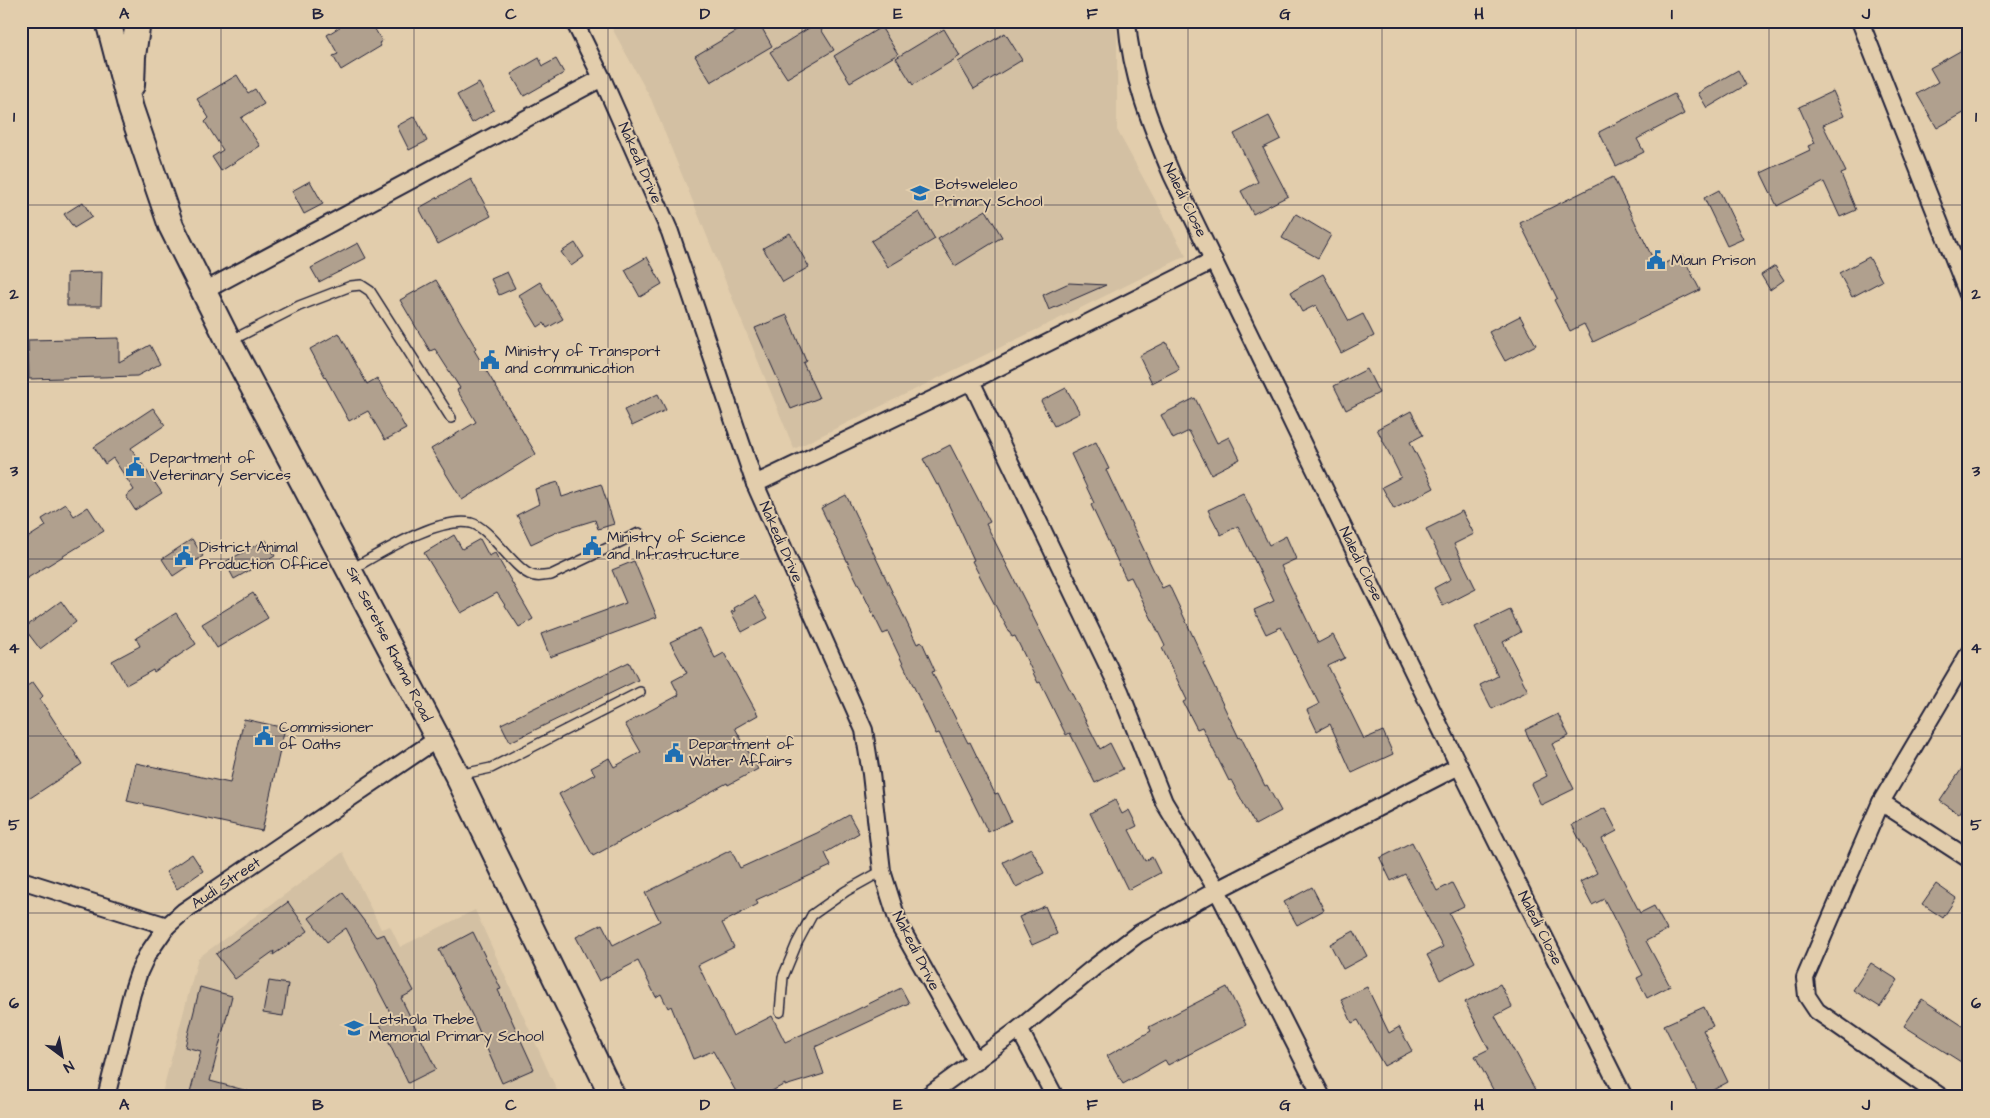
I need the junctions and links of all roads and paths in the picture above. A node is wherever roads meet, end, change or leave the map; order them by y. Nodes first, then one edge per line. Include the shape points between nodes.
1 (108, 21) edge
2 (138, 21) edge
3 (574, 21) edge
4 (1126, 21) edge
5 (1860, 21) edge
6 (602, 78) junction
7 (131, 109) junction
8 (1214, 260) junction
9 (204, 291) junction
10 (1969, 297) edge
11 (229, 342) junction
12 (971, 381) junction
13 (451, 418) dead end
14 (755, 484) junction
15 (639, 533) dead end
16 (350, 570) junction
17 (1969, 652) edge
18 (640, 692) dead end
19 (437, 738) junction
20 (1458, 766) junction
21 (457, 775) junction
22 (1881, 802) junction
23 (1969, 859) edge
24 (882, 871) junction
25 (21, 880) edge
26 (1217, 890) junction
27 (167, 926) junction
28 (780, 1012) dead end
29 (1020, 1030) junction
30 (976, 1062) junction
31 (106, 1097) edge
32 (613, 1097) edge
33 (926, 1097) edge
34 (1055, 1097) edge
35 (1322, 1097) edge
36 (1624, 1097) edge
37 (1942, 1097) edge

1 - 7 main road, Sir Seretse Khama Road
2 - 7 main road, Sir Seretse Khama Road
3 - 6 street, Nakedi Drive
4 - 8 street, Naledi Close via 1135,75 1147,112 1172,175
5 - 10 street
6 - 9 street
6 - 14 street, Nakedi Drive via 670,232
7 - 9 main road, Sir Seretse Khama Road via 171,226
8 - 12 street
8 - 20 street, Naledi Close
9 - 11 main road, Sir Seretse Khama Road
11 - 13 lane via 299,306 350,286 361,285 370,291
11 - 16 main road, Sir Seretse Khama Road
12 - 14 street
12 - 26 street via 1120,691 1164,802
14 - 24 street, Nakedi Drive via 864,730
15 - 16 lane via 542,577 529,574 479,527 462,523 427,529
16 - 19 main road, Sir Seretse Khama Road
17 - 22 street
18 - 21 lane via 490,768
19 - 21 main road, Sir Seretse Khama Road
19 - 27 street, Audi Street via 184,911
20 - 26 street
20 - 36 street, Naledi Close
21 - 32 main road, Sir Seretse Khama Road
22 - 23 street
22 - 37 street via 1805,978 1807,996 1817,1011
24 - 28 lane via 812,915 783,977
24 - 30 street, Nakedi Drive via 899,925
25 - 27 street
26 - 29 street via 1138,934
26 - 35 street
27 - 31 street, Audi Street via 139,972
29 - 30 street
29 - 34 street
30 - 33 street

